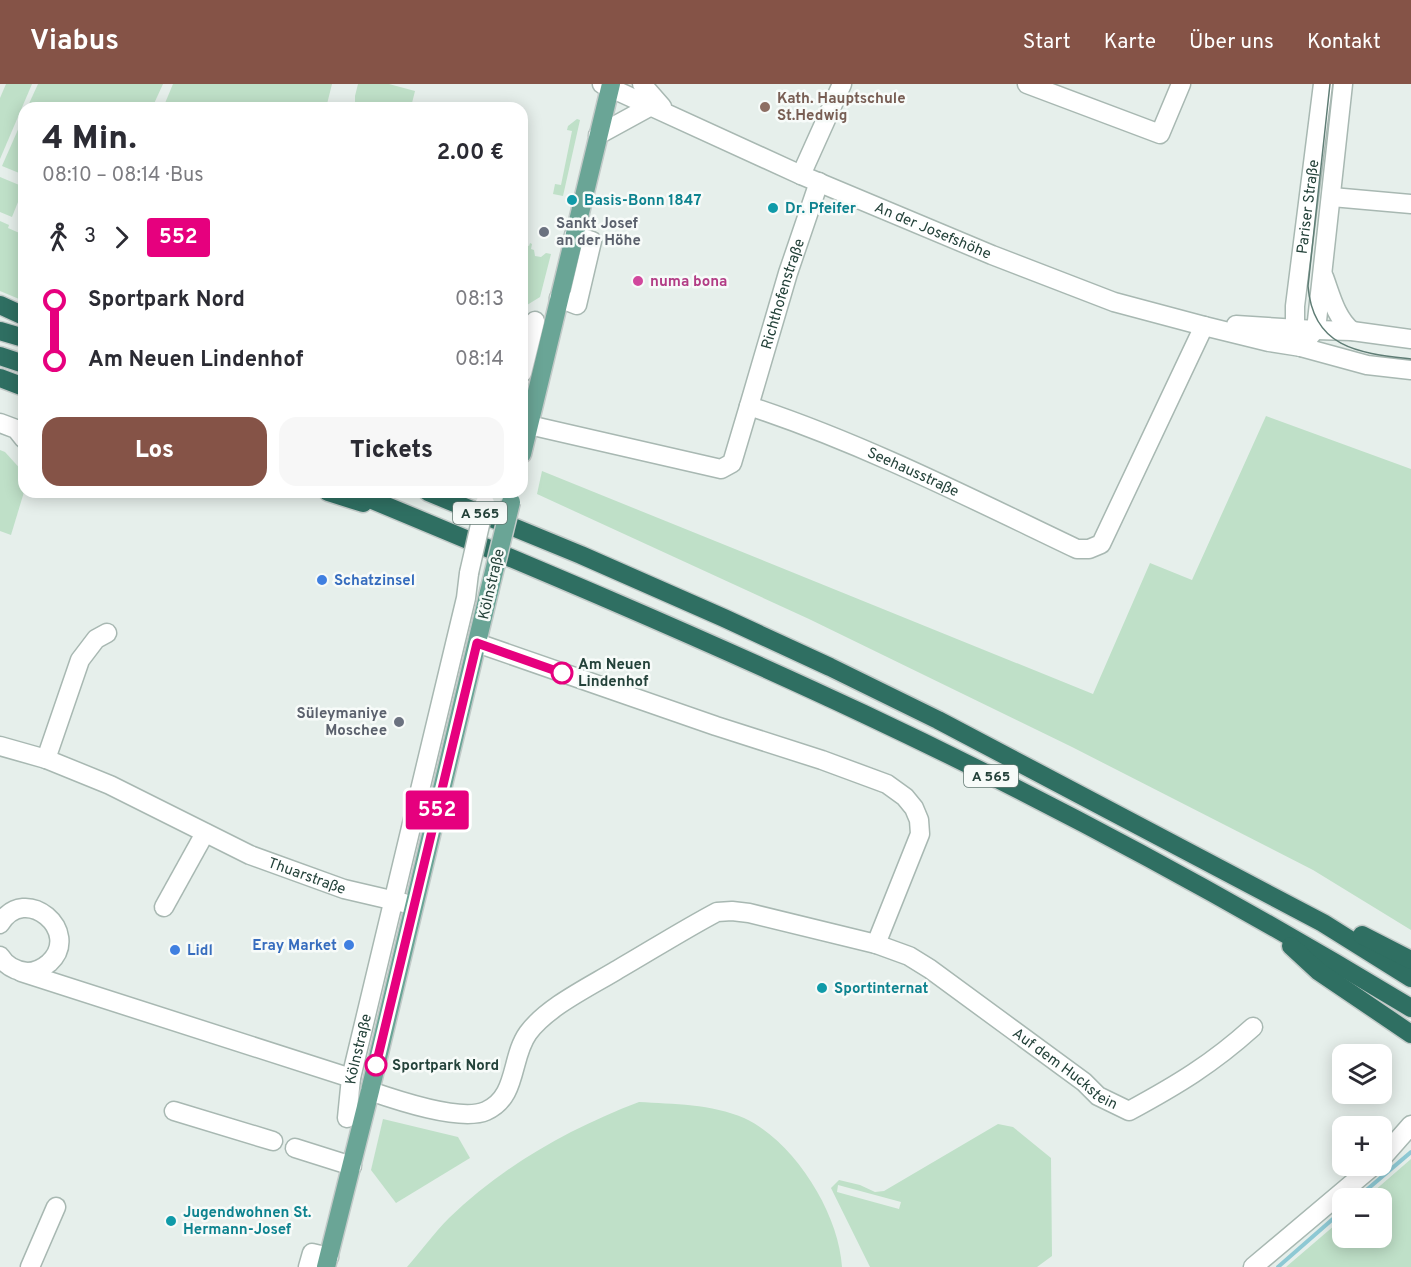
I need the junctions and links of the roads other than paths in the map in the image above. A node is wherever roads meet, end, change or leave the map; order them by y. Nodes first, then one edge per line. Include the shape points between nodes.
1 (642, 84) edge
2 (842, 84) edge
3 (1027, 84) edge
4 (1181, 84) edge
5 (1323, 84) edge
6 (1343, 84) edge
7 (608, 85) edge
8 (659, 109) junction
9 (598, 135) junction
10 (801, 175) junction
11 (819, 182) junction
12 (1332, 197) junction
13 (1411, 204) edge
14 (1323, 274) junction
15 (0, 305) edge
16 (18, 313) edge
17 (535, 321) dead end
18 (1204, 326) junction
19 (1295, 329) junction
20 (1315, 330) junction
21 (0, 331) edge
22 (1352, 331) junction
23 (18, 336) edge
24 (1411, 339) edge
25 (1301, 347) junction
26 (0, 356) edge
27 (18, 362) edge
28 (531, 364) edge
29 (1411, 370) edge
30 (0, 378) edge
31 (18, 385) edge
32 (749, 406) junction
33 (0, 423) edge
34 (529, 425) junction
35 (528, 429) edge
36 (18, 432) edge
37 (347, 498) edge
38 (367, 498) edge
39 (442, 498) edge
40 (489, 498) edge
41 (512, 498) edge
42 (422, 522) junction
43 (467, 581) junction
44 (488, 599) junction
45 (107, 633) dead end
46 (477, 643) junction
47 (450, 662) junction
48 (471, 669) junction
49 (443, 692) junction
50 (464, 697) junction
51 (0, 746) edge
52 (427, 758) junction
53 (46, 759) junction
54 (448, 764) junction
55 (205, 833) junction
56 (393, 901) junction
57 (415, 906) junction
58 (164, 907) dead end
59 (1263, 921) junction
60 (1323, 923) junction
61 (0, 924) edge
62 (876, 944) junction
63 (0, 956) edge
64 (1411, 960) edge
65 (21, 972) junction
66 (376, 974) junction
67 (1411, 978) edge
68 (397, 980) junction
69 (1411, 1008) edge
70 (1253, 1027) dead end
71 (1411, 1034) edge
72 (351, 1078) junction
73 (370, 1091) junction
74 (174, 1111) dead end
75 (347, 1118) dead end
76 (1411, 1125) edge
77 (273, 1142) dead end
78 (1392, 1147) edge
79 (295, 1148) dead end
80 (352, 1166) junction
81 (1361, 1176) edge
82 (56, 1207) dead end
83 (319, 1261) edge
84 (30, 1267) edge
85 (1252, 1267) edge

1 - 8 street, An der Josefshöhe
2 - 10 street
3 - 4 street via 1160,134
5 - 19 street, Pariser Straße
6 - 12 street, Pariser Straße
7 - 8 street, An der Josefshöhe
7 - 9 main road
8 - 9 street
8 - 10 street, An der Josefshöhe
9 - 28 main road via 559,298
10 - 11 street, An der Josefshöhe
11 - 18 street, An der Josefshöhe via 1114,302
11 - 32 street, Richthofenstraße
12 - 13 street
12 - 14 street, Pariser Straße
14 - 20 street, Pariser Straße
14 - 22 street, Pariser Straße via 1336,310
15 - 16 highway
17 - 28 street
18 - 19 street, An der Josefshöhe
18 - 25 street, An der Josefshöhe
18 - 32 street, Seehausstraße via 1101,544 1089,549 1077,549 806,425
19 - 20 street, An der Josefshöhe
19 - 25 street
20 - 22 street, An der Josefshöhe
20 - 25 street
21 - 23 highway
22 - 24 street, An der Josefshöhe
25 - 29 street, An der Josefshöhe via 1367,365
26 - 27 highway
28 - 34 main road
30 - 31 highway
32 - 34 street via 732,463 721,470
33 - 36 street
34 - 35 main road
37 - 42 highway
38 - 42 highway, A 565
39 - 60 highway, A 565 via 622,573 830,667
40 - 43 street, Kölnstraße, bridge
41 - 44 main road, Kölnstraße, bridge
42 - 59 highway, A 565 via 712,645 885,724 1088,826
43 - 44 street via 473,597
43 - 47 street, Kölnstraße
44 - 46 main road, Kölnstraße
45 - 53 street via 96,639 80,660
46 - 48 main road, Kölnstraße
46 - 62 street via 822,760 887,784 905,797 919,820 920,834
47 - 48 street
47 - 49 street, Kölnstraße
48 - 50 main road, Kölnstraße
49 - 50 street
49 - 52 street, Kölnstraße
50 - 54 main road, Kölnstraße
51 - 53 street, Thuarstraße
52 - 54 street
52 - 56 street, Kölnstraße
53 - 55 street, Thuarstraße via 110,785
54 - 57 main road, Kölnstraße
55 - 56 street, Thuarstraße via 307,877
55 - 58 street
56 - 57 street, Thuarstraße
56 - 66 street, Kölnstraße
57 - 68 main road, Kölnstraße
59 - 69 highway, A 565
59 - 71 highway via 1318,971
60 - 64 highway via 1359,933
60 - 67 highway, A 565
61 - 65 street via 12,912 33,909 52,920 57,930 59,941 51,961 43,968
62 - 70 street, Auf dem Huckstein via 930,969 1098,1096 1129,1111 1208,1065
62 - 73 street via 750,913 717,912 538,1022 517,1052 509,1089 495,1107 470,1115 431,1109
63 - 65 street
65 - 72 street
66 - 68 street
66 - 72 street, Kölnstraße
68 - 73 main road, Kölnstraße
72 - 75 street, Kölnstraße
73 - 80 main road, Kölnstraße
74 - 77 street
76 - 78 street
79 - 80 street
80 - 83 main road, Kölnstraße
81 - 85 street
82 - 84 street

